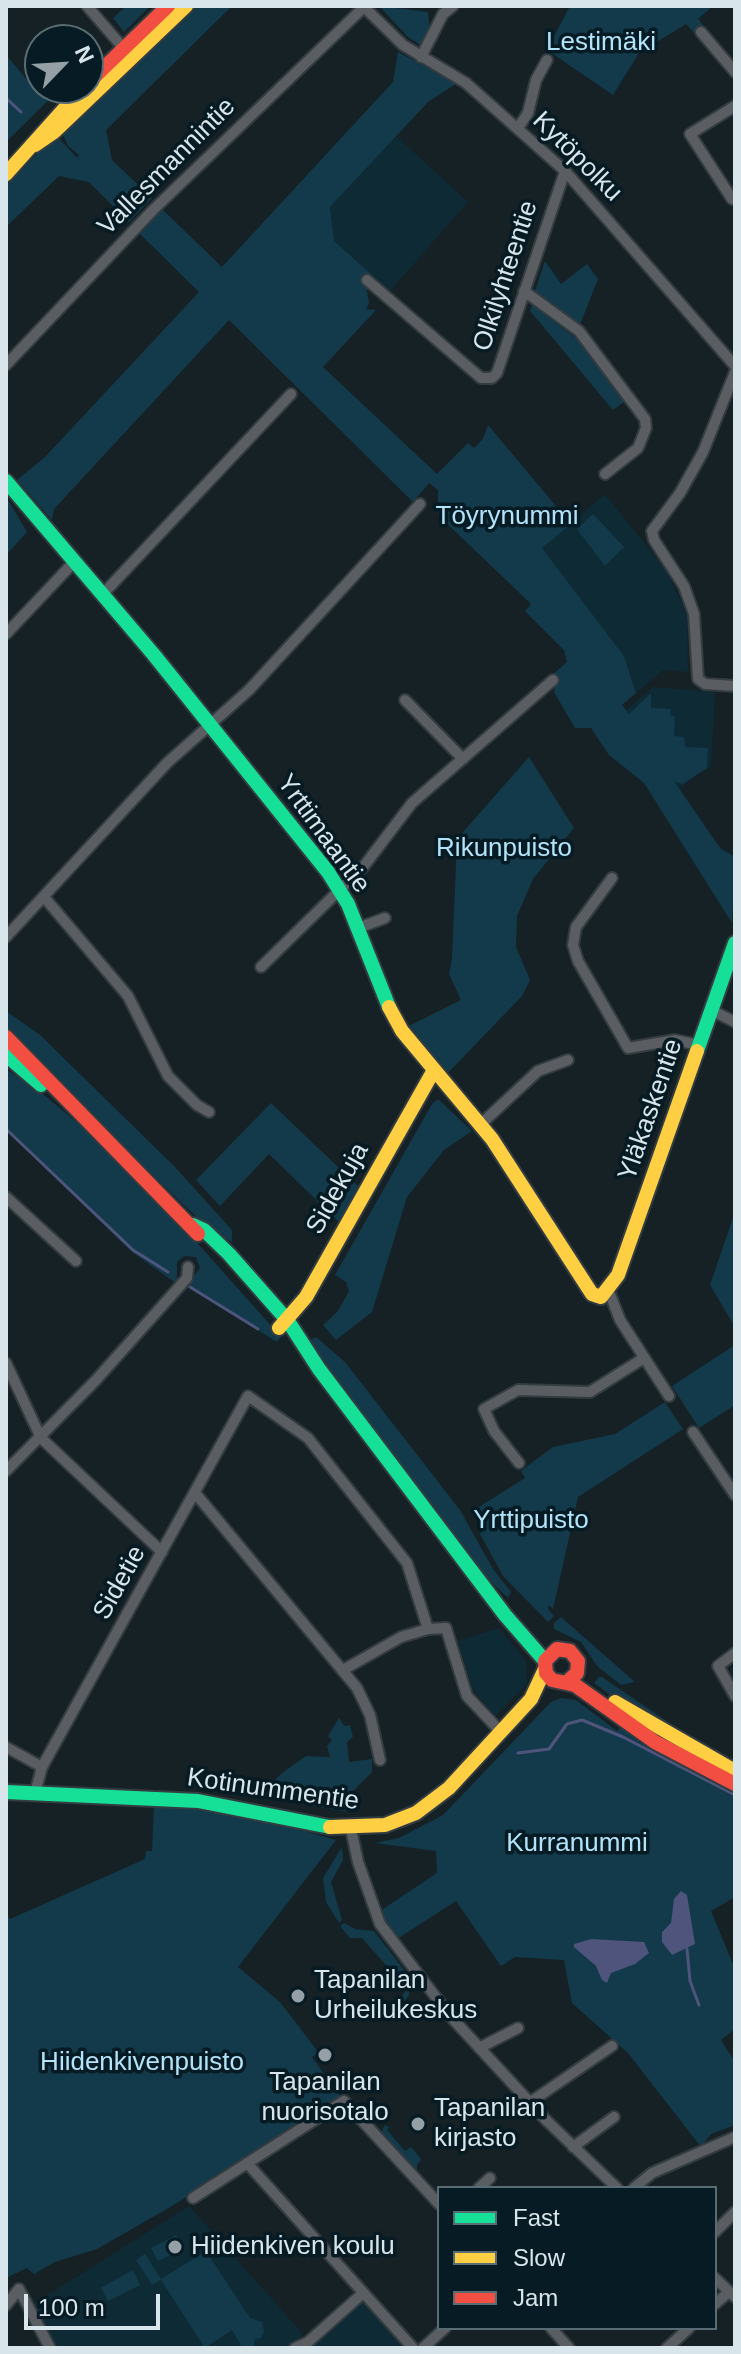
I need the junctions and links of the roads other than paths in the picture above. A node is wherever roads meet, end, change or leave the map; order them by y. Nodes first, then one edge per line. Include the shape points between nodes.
1 (87, 6) edge
2 (168, 6) edge
3 (186, 6) edge
4 (453, 6) edge
5 (364, 7) edge
6 (701, 32) dead end
7 (128, 54) junction
8 (421, 57) junction
9 (547, 60) dead end
10 (104, 71) edge
11 (735, 72) edge
12 (67, 104) edge
13 (735, 106) edge
14 (518, 128) junction
15 (35, 145) junction
16 (565, 171) junction
17 (6, 174) edge
18 (732, 199) dead end
19 (367, 280) dead end
20 (524, 291) junction
21 (6, 365) edge
22 (735, 366) edge
23 (735, 372) edge
24 (291, 394) dead end
25 (605, 474) dead end
26 (6, 481) edge
27 (420, 504) dead end
28 (74, 562) junction
29 (102, 595) junction
30 (6, 634) edge
31 (549, 683) dead end
32 (735, 686) edge
33 (405, 700) dead end
34 (212, 727) junction
35 (463, 759) junction
36 (612, 878) dead end
37 (339, 888) junction
38 (44, 897) junction
39 (385, 918) dead end
40 (358, 928) junction
41 (6, 937) edge
42 (735, 943) edge
43 (261, 967) dead end
44 (711, 1010) junction
45 (735, 1022) edge
46 (6, 1037) edge
47 (699, 1045) junction
48 (6, 1055) edge
49 (568, 1060) dead end
50 (434, 1070) junction
51 (64, 1099) junction
52 (209, 1112) dead end
53 (481, 1124) junction
54 (6, 1197) edge
55 (76, 1261) dead end
56 (188, 1267) dead end
57 (608, 1289) junction
58 (284, 1324) junction
59 (644, 1358) junction
60 (6, 1363) edge
61 (669, 1396) dead end
62 (693, 1432) dead end
63 (41, 1438) junction
64 (519, 1463) dead end
65 (6, 1471) edge
66 (196, 1494) junction
67 (735, 1495) edge
68 (162, 1552) junction
69 (488, 1590) junction
70 (428, 1629) junction
71 (557, 1649) junction
72 (735, 1653) edge
73 (545, 1665) junction
74 (578, 1669) junction
75 (343, 1670) junction
76 (563, 1682) junction
77 (735, 1696) edge
78 (531, 1699) junction
79 (501, 1732) junction
80 (6, 1747) edge
81 (380, 1760) dead end
82 (42, 1767) junction
83 (735, 1771) edge
84 (735, 1784) edge
85 (6, 1792) edge
86 (35, 1793) junction
87 (351, 1829) junction
88 (518, 2028) dead end
89 (612, 2046) dead end
90 (479, 2048) junction
91 (529, 2103) junction
92 (614, 2117) dead end
93 (735, 2137) edge
94 (573, 2147) junction
95 (247, 2163) junction
96 (490, 2178) dead end
97 (481, 2186) edge
98 (609, 2186) edge
99 (636, 2186) edge
100 (193, 2198) dead end
101 (437, 2202) edge
102 (735, 2212) edge
103 (717, 2230) edge
104 (717, 2280) edge
105 (362, 2294) junction
106 (732, 2294) edge
107 (6, 2305) edge
108 (443, 2330) edge
109 (558, 2330) edge
110 (687, 2330) edge
111 (50, 2348) edge
112 (295, 2348) edge
113 (413, 2348) edge
114 (423, 2348) edge
115 (569, 2348) edge
116 (667, 2348) edge

1 - 7 street
2 - 7 main road
3 - 7 main road
4 - 8 street via 443,14
5 - 8 street, Kytöpolku
5 - 21 street, Vallesmannintie via 153,210
6 - 11 street
7 - 10 main road
7 - 15 main road
8 - 14 street, Kytöpolku via 466,83
9 - 14 street
12 - 15 main road
13 - 18 street via 690,134
14 - 16 street, Kytöpolku
15 - 17 main road
16 - 20 street, Olkilyhteentie
16 - 22 street, Kytöpolku
19 - 20 street, Olkilyhteentie via 481,378 497,373
20 - 25 street via 579,331 645,419 638,448
23 - 32 street via 703,452 652,531 694,614 698,679
24 - 29 street
26 - 28 main road, Yrttimaantie
27 - 34 street
28 - 29 main road, Yrttimaantie
28 - 30 street
29 - 34 main road, Yrttimaantie
31 - 35 street
33 - 35 street
34 - 37 main road, Yrttimaantie
34 - 38 street via 167,763
35 - 37 street via 412,803 386,840
36 - 47 street via 576,927 573,945 578,961 628,1048 682,1040
37 - 40 main road, Yrttimaantie
37 - 43 street
38 - 41 street
38 - 52 street via 128,996 168,1076
39 - 40 street
40 - 50 main road, Yrttimaantie via 387,1005
42 - 44 main road, Yläkaskentie
44 - 45 street
44 - 47 main road, Yläkaskentie
46 - 51 main road
47 - 57 main road, Yläkaskentie via 618,1275
48 - 51 main road
49 - 53 street via 538,1071
50 - 53 main road, Yrttimaantie
50 - 58 main road, Sidekuja via 306,1297
51 - 58 main road via 193,1225
53 - 57 main road, Yrttimaantie via 592,1294 597,1297
54 - 55 street
56 - 63 street via 187,1278
57 - 59 street
58 - 69 main road via 305,1360 319,1369
59 - 61 street
59 - 64 street via 590,1392 518,1390 484,1409
60 - 63 street
62 - 67 street
63 - 65 street
63 - 68 street
66 - 68 street, Sidetie
66 - 70 street, Sidetie via 248,1396 308,1438 407,1563
66 - 75 street
68 - 82 street, Sidetie
69 - 71 main road via 539,1639
69 - 73 main road
70 - 75 street via 401,1637
70 - 79 street via 446,1628 467,1696
71 - 73 main road
71 - 74 main road via 573,1653
72 - 77 street via 718,1666
73 - 76 main road via 552,1680
73 - 78 main road, Kotinummentie
74 - 76 main road
74 - 83 main road via 611,1700
75 - 81 street via 370,1715
76 - 78 main road, Kotinummentie
76 - 84 main road via 655,1742
78 - 79 main road, Kotinummentie
79 - 87 main road, Kotinummentie via 428,1806 395,1822
80 - 82 street
82 - 86 street, Sidetie
85 - 86 main road, Kotinummentie
86 - 87 main road, Kotinummentie via 198,1801
87 - 90 street via 380,1924
88 - 90 street
89 - 91 street
90 - 91 street
91 - 94 street
92 - 94 street
93 - 99 street via 652,2173
94 - 98 street
95 - 100 street
95 - 101 street via 344,2101
95 - 105 street
96 - 97 street
102 - 103 street
104 - 106 street
105 - 112 street
105 - 113 street
107 - 111 street via 19,2289
108 - 114 street
109 - 115 street
110 - 116 street

